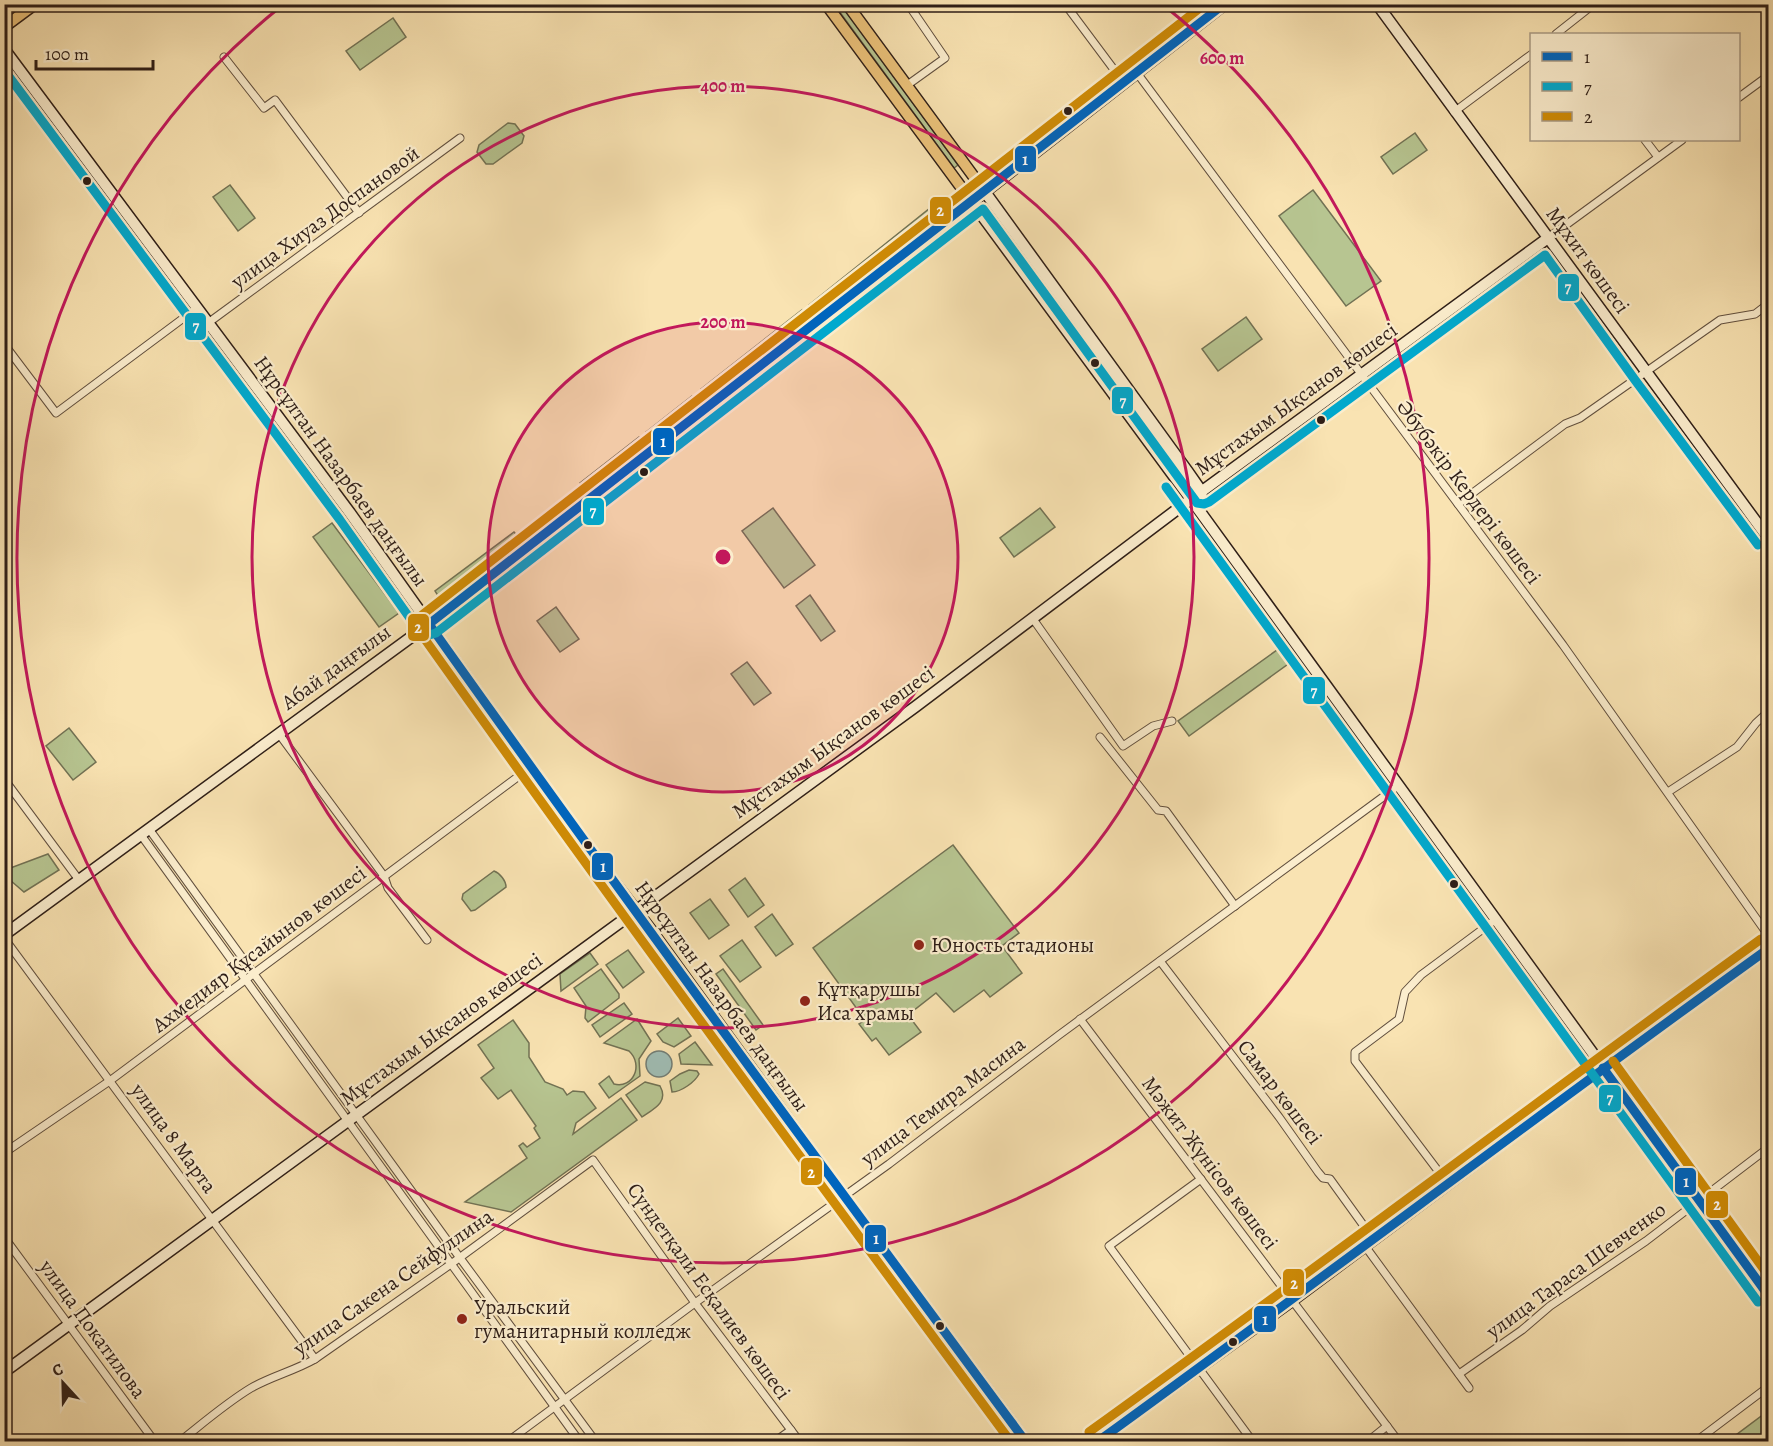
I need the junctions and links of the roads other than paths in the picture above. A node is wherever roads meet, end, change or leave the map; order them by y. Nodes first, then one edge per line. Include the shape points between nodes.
1 (35, 4) edge
2 (847, 4) edge
3 (908, 4) edge
4 (1065, 4) edge
5 (1225, 4) edge
6 (1377, 4) edge
7 (1594, 4) edge
8 (831, 6) edge
9 (4, 27) edge
10 (1567, 31) edge
11 (4, 49) edge
12 (1530, 55) edge
13 (224, 57) dead end
14 (1137, 73) junction
15 (1768, 76) edge
16 (1124, 83) junction
17 (906, 86) junction
18 (1740, 97) edge
19 (1454, 112) junction
20 (460, 138) dead end
21 (1646, 141) edge
22 (1681, 141) edge
23 (1658, 157) junction
24 (985, 192) junction
25 (972, 202) junction
26 (359, 213) junction
27 (1548, 238) junction
28 (1768, 304) edge
29 (197, 308) junction
30 (1760, 310) junction
31 (1768, 316) edge
32 (208, 323) junction
33 (4, 344) edge
34 (1646, 373) junction
35 (1361, 375) junction
36 (1202, 492) junction
37 (1191, 500) junction
38 (1458, 504) junction
39 (1201, 513) junction
40 (1768, 538) edge
41 (1033, 619) junction
42 (429, 624) junction
43 (1768, 712) edge
44 (1172, 721) dead end
45 (279, 734) junction
46 (1100, 737) dead end
47 (531, 767) junction
48 (4, 779) edge
49 (1398, 786) junction
50 (1668, 792) junction
51 (145, 832) junction
52 (384, 876) junction
53 (79, 880) junction
54 (1235, 906) junction
55 (637, 910) junction
56 (1495, 920) junction
57 (1768, 935) edge
58 (4, 936) edge
59 (428, 940) dead end
60 (1768, 949) edge
61 (1160, 961) junction
62 (253, 973) junction
63 (245, 979) junction
64 (1080, 1019) junction
65 (1603, 1068) junction
66 (111, 1080) junction
67 (352, 1118) junction
68 (1768, 1148) edge
69 (4, 1153) edge
70 (593, 1160) joint
71 (1201, 1179) junction
72 (1448, 1184) junction
73 (844, 1195) junction
74 (1699, 1200) junction
75 (213, 1220) junction
76 (4, 1237) edge
77 (1369, 1243) junction
78 (460, 1258) junction
79 (451, 1264) junction
80 (1768, 1294) edge
81 (1293, 1300) junction
82 (695, 1303) junction
83 (69, 1325) junction
84 (315, 1359) junction
85 (1198, 1367) junction
86 (4, 1372) edge
87 (1460, 1374) junction
88 (1768, 1387) edge
89 (1469, 1388) dead end
90 (564, 1400) junction
91 (555, 1407) junction
92 (1387, 1426) junction
93 (791, 1430) junction
94 (155, 1442) edge
95 (179, 1442) edge
96 (507, 1442) edge
97 (580, 1442) edge
98 (596, 1442) edge
99 (774, 1442) edge
100 (800, 1442) edge
101 (1026, 1442) edge
102 (1096, 1442) edge
103 (1253, 1442) edge
104 (1367, 1442) edge
105 (1399, 1442) edge
106 (1695, 1442) edge

1 - 9 main road
2 - 17 main road
3 - 17 street via 945,58
4 - 16 street
5 - 14 main road, Абай даңғылы
6 - 19 street, Мұхит көшесі
7 - 10 street
8 - 25 main road
11 - 29 street, Нұрсұлтан Назарбаев даңғылы
12 - 19 street
13 - 26 street via 264,108 275,100
14 - 16 main road, Абай даңғылы
14 - 35 street, Әбубәкір Кердері көшесі
15 - 18 street
16 - 24 main road, Абай даңғылы
17 - 24 main road
19 - 27 street, Мұхит көшесі
20 - 26 street, улица Хиуаз Доспановой
21 - 23 street
22 - 23 street, Мұстахым Ықсанов көшесі
23 - 27 street, Мұстахым Ықсанов көшесі
24 - 25 main road, Абай даңғылы
24 - 36 street
25 - 37 street
25 - 42 street, Абай даңғылы
26 - 32 street, улица Хиуаз Доспановой
27 - 34 street, Мұхит көшесі
27 - 35 street, Мұстахым Ықсанов көшесі
28 - 30 street
29 - 32 street, Нұрсұлтан Назарбаев даңғылы
29 - 33 street via 56,412
30 - 31 street
30 - 34 street via 1720,320
32 - 42 street, Нұрсұлтан Назарбаев даңғылы
34 - 38 street via 1565,424
34 - 40 street, Мұхит көшесі
35 - 36 street, Мұстахым Ықсанов көшесі
35 - 38 street, Әбубәкір Кердері көшесі
36 - 37 street, Мұстахым Ықсанов көшесі
36 - 39 street
37 - 39 street
37 - 41 street, Мұстахым Ықсанов көшесі
38 - 50 street, Әбубәкір Кердері көшесі
39 - 49 street
41 - 44 street via 1123,746 1153,726
41 - 55 street, Мұстахым Ықсанов көшесі
42 - 45 street, Абай даңғылы
42 - 47 street, Нұрсұлтан Назарбаев даңғылы
43 - 50 street via 1737,747
45 - 51 street, Абай даңғылы
45 - 52 street
46 - 54 street via 1158,810 1166,811
47 - 52 street, Ахмедияр Құсайынов көшесі
47 - 55 street, Нұрсұлтан Назарбаев даңғылы
48 - 53 street
49 - 54 street, улица Темира Масина
49 - 56 street
50 - 57 street, Әбубәкір Кердері көшесі
51 - 53 street, Абай даңғылы
51 - 62 street
51 - 63 street
52 - 59 street via 388,888
52 - 62 street, Ахмедияр Құсайынов көшесі
53 - 58 street, Абай даңғылы
54 - 61 street, улица Темира Масина
55 - 67 street, Мұстахым Ықсанов көшесі
55 - 73 street, Нұрсұлтан Назарбаев даңғылы
56 - 65 street
56 - 72 street via 1421,975 1405,992 1399,1019 1355,1052 1355,1061
58 - 66 street, улица 8 Марта
60 - 65 street
61 - 64 street, улица Темира Масина
61 - 77 street, Самар көшесі via 1318,1172 1330,1179
62 - 63 street, Ахмедияр Құсайынов көшесі
62 - 67 street
63 - 66 street, Ахмедияр Құсайынов көшесі
63 - 67 street
64 - 71 street, Мәжит Жүнісов көшесі
64 - 73 street, улица Темира Масина
65 - 72 street
65 - 74 street
66 - 69 street, Ахмедияр Құсайынов көшесі
66 - 75 street, улица 8 Марта
67 - 75 street, Мұстахым Ықсанов көшесі
67 - 78 street
67 - 79 street
68 - 74 street, улица Тараса Шевченко
70 - 78 street, улица Сакена Сейфуллина
70 - 82 street, Сүндетқали Есқалиев көшесі
71 - 81 street, Мәжит Жүнісов көшесі
71 - 85 street via 1109,1246
72 - 77 street
73 - 82 street, улица Темира Масина
73 - 101 street, Нұрсұлтан Назарбаев даңғылы
74 - 80 street
74 - 87 street, улица Тараса Шевченко
75 - 83 street, Мұстахым Ықсанов көшесі
75 - 84 street, улица 8 Марта
76 - 83 street, улица Покатилова
77 - 81 street
77 - 87 street, Самар көшесі
78 - 79 street, улица Сакена Сейфуллина
78 - 90 street
79 - 84 street, улица Сакена Сейфуллина
79 - 91 street
81 - 85 street
81 - 92 street, Мәжит Жүнісов көшесі
82 - 90 street, улица Темира Масина
82 - 93 street, Сүндетқали Есқалиев көшесі
83 - 86 street, Мұстахым Ықсанов көшесі
83 - 94 street, улица Покатилова
84 - 95 street, улица Сакена Сейфуллина via 250,1389
85 - 102 street
85 - 103 street
87 - 89 street, Самар көшесі
88 - 106 street
90 - 91 street, улица Темира Масина
90 - 98 street
91 - 96 street, улица Темира Масина
91 - 97 street
92 - 104 street
92 - 105 street, Мәжит Жүнісов көшесі
93 - 99 street
93 - 100 street, Сүндетқали Есқалиев көшесі

